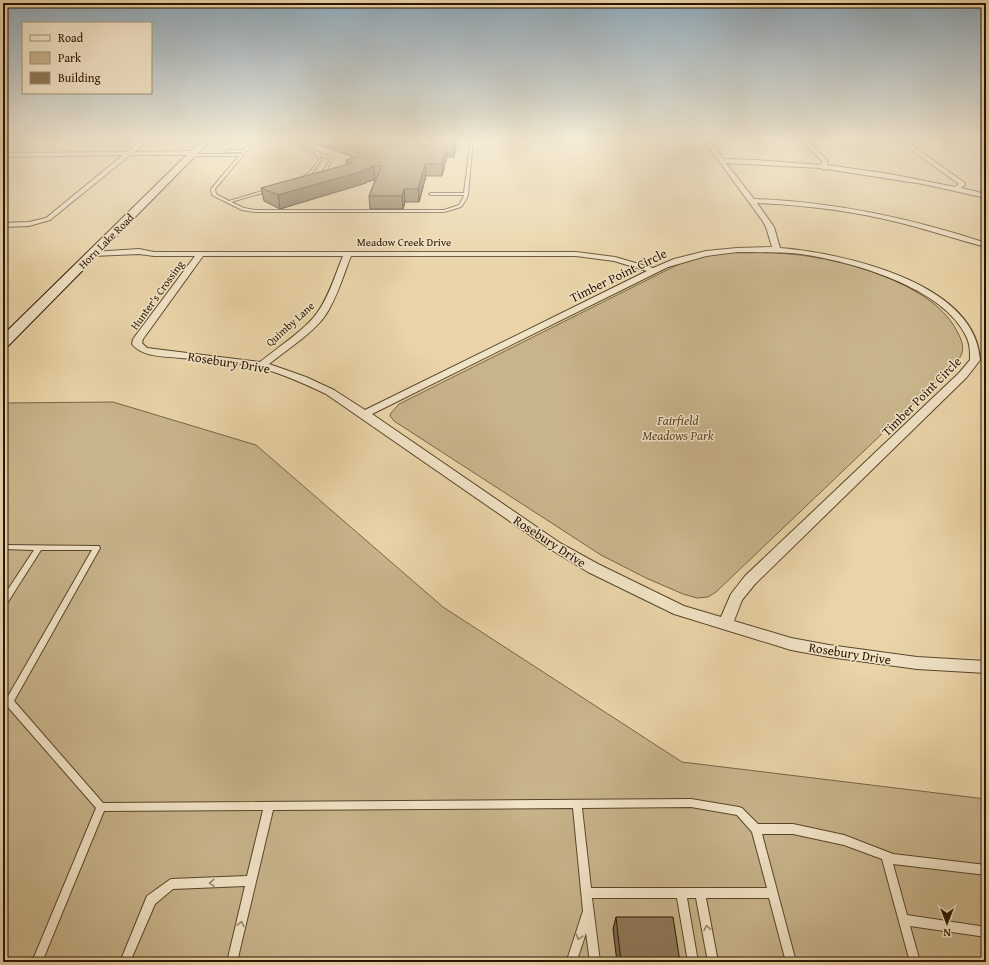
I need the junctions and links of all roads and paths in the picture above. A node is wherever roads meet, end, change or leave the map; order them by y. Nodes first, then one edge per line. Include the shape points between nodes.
1 (91, 184) edge
2 (163, 184) edge
3 (217, 184) edge
4 (467, 184) edge
5 (741, 184) edge
6 (926, 184) edge
7 (964, 184) edge
8 (275, 188) edge
9 (956, 190) junction
10 (431, 194) dead end
11 (466, 194) junction
12 (986, 196) edge
13 (753, 201) junction
14 (228, 202) junction
15 (3, 225) edge
16 (986, 245) edge
17 (777, 250) junction
18 (92, 254) junction
19 (201, 254) junction
20 (348, 254) junction
21 (652, 270) junction
22 (3, 343) edge
23 (142, 348) joint
24 (975, 360) junction
25 (986, 362) edge
26 (262, 365) junction
27 (364, 414) junction
28 (3, 547) edge
29 (39, 548) junction
30 (3, 603) edge
31 (726, 624) junction
32 (986, 667) edge
33 (6, 702) edge
34 (577, 804) junction
35 (270, 806) junction
36 (100, 807) junction
37 (756, 830) junction
38 (886, 857) junction
39 (986, 870) edge
40 (251, 881) junction
41 (587, 893) junction
42 (773, 893) junction
43 (681, 894) junction
44 (700, 894) junction
45 (587, 912) junction
46 (904, 920) junction
47 (986, 932) edge
48 (37, 962) edge
49 (125, 962) edge
50 (232, 962) edge
51 (574, 962) edge
52 (595, 962) edge
53 (693, 962) edge
54 (713, 962) edge
55 (791, 962) edge
56 (915, 962) edge

1 - 15 street via 48,219 35,223
2 - 18 main road, Horn Lake Road
3 - 14 lane via 213,189 214,195
4 - 11 lane
5 - 13 street
6 - 9 street
7 - 9 street
8 - 14 lane
9 - 12 street
10 - 11 lane
11 - 14 lane via 460,206 437,212 262,212 243,209
13 - 16 street via 794,203 872,214 940,230
13 - 17 street via 770,227
17 - 21 street, Timber Point Circle via 712,253
17 - 24 street, Timber Point Circle via 863,266 928,293 960,319 974,347
18 - 19 street, Meadow Creek Drive
18 - 22 main road, Horn Lake Road
19 - 20 street, Meadow Creek Drive
19 - 23 street, Hunter's Crossing via 138,339 137,344
20 - 21 street, Meadow Creek Drive via 589,254
20 - 26 street, Quimby Lane via 321,315
21 - 27 street, Timber Point Circle
23 - 26 street, Rosebury Drive via 159,353
24 - 25 street
24 - 31 street, Timber Point Circle via 963,375 750,580 736,598
26 - 27 street, Rosebury Drive via 323,389
27 - 31 street, Rosebury Drive via 592,568 664,603
28 - 29 lane
29 - 30 lane
29 - 33 lane via 97,548
31 - 32 street, Rosebury Drive via 791,644 829,651 917,664
33 - 36 lane
34 - 35 lane
34 - 37 lane via 691,804 738,811
34 - 41 lane
35 - 36 lane
35 - 40 lane
36 - 48 lane
37 - 38 lane via 793,830 837,838
37 - 42 lane
38 - 39 lane
38 - 46 lane
40 -> 49 lane via 170,884 151,900
50 -> 40 lane
41 - 43 lane
41 - 45 lane
42 - 44 lane
42 - 55 lane
43 - 44 lane
43 - 53 lane
54 -> 44 lane
45 -> 51 lane via 573,957
45 - 52 lane
46 - 47 lane
46 - 56 lane

